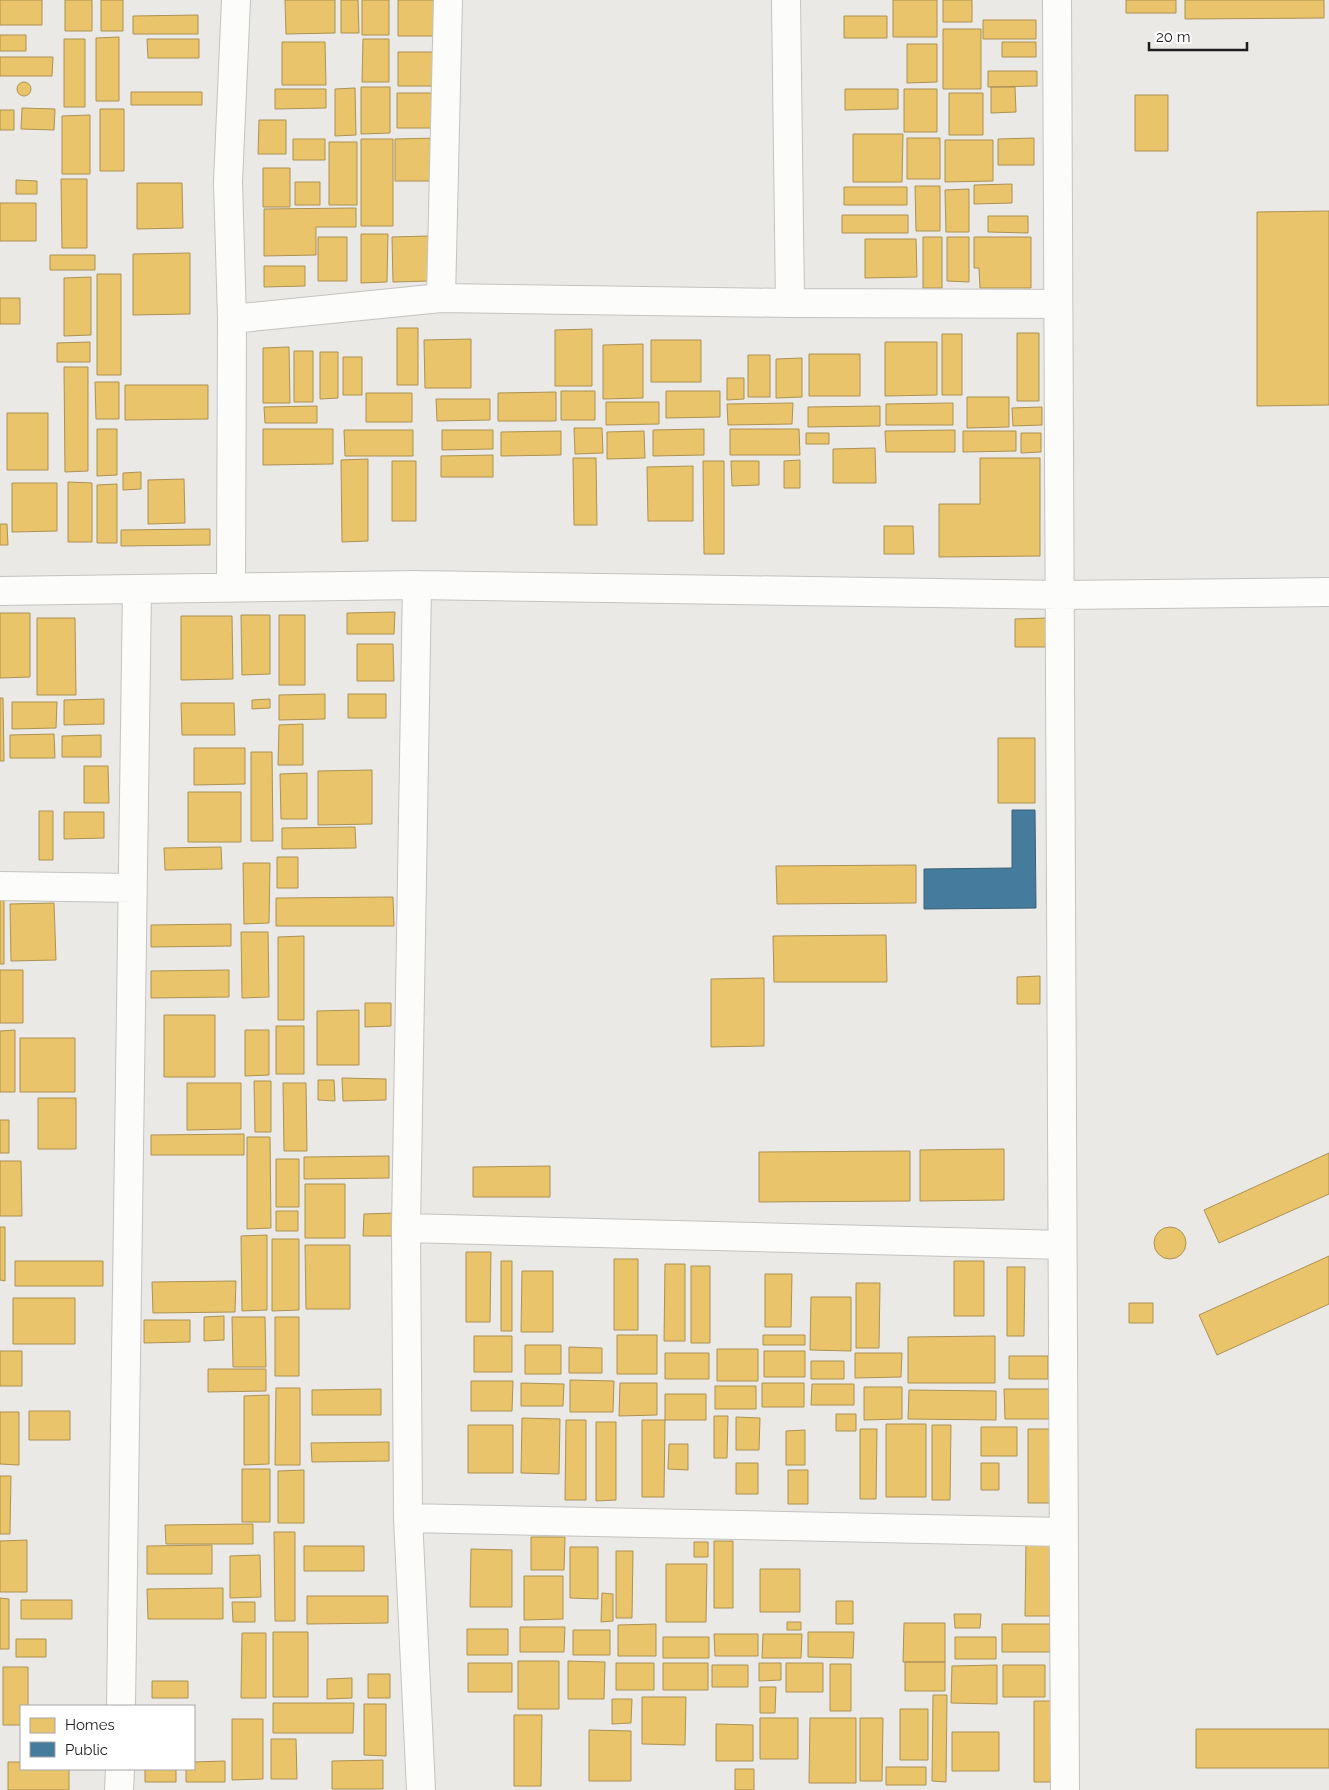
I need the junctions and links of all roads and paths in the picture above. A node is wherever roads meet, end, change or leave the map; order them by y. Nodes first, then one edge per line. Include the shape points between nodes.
1 (236, 0) edge
2 (448, 0) edge
3 (786, 0) edge
4 (1056, 0) edge
5 (441, 298) junction
6 (790, 302) junction
7 (1058, 304) junction
8 (232, 319) junction
9 (417, 585) junction
10 (231, 588) junction
11 (137, 589) junction
12 (0, 591) edge
13 (1329, 592) edge
14 (1059, 595) junction
15 (0, 886) edge
16 (132, 888) junction
17 (406, 1228) junction
18 (1062, 1245) junction
19 (408, 1518) junction
20 (1063, 1532) junction
21 (121, 1705) edge
22 (120, 1770) edge
23 (120, 1790) edge
24 (421, 1790) edge
25 (1064, 1790) edge

1 - 8 street via 228,182
2 - 5 street
3 - 6 street
4 - 7 street
5 - 6 street
5 - 8 street
6 - 7 street
7 - 14 street
8 - 10 street
9 - 10 street
9 - 14 street
9 - 17 street
10 - 11 street
11 - 12 street
11 - 16 street
13 - 14 street
14 - 18 street
15 - 16 street
16 - 21 street
17 - 18 street
17 - 19 street
18 - 20 street
19 - 20 street
19 - 24 street
20 - 25 street
22 - 23 street

